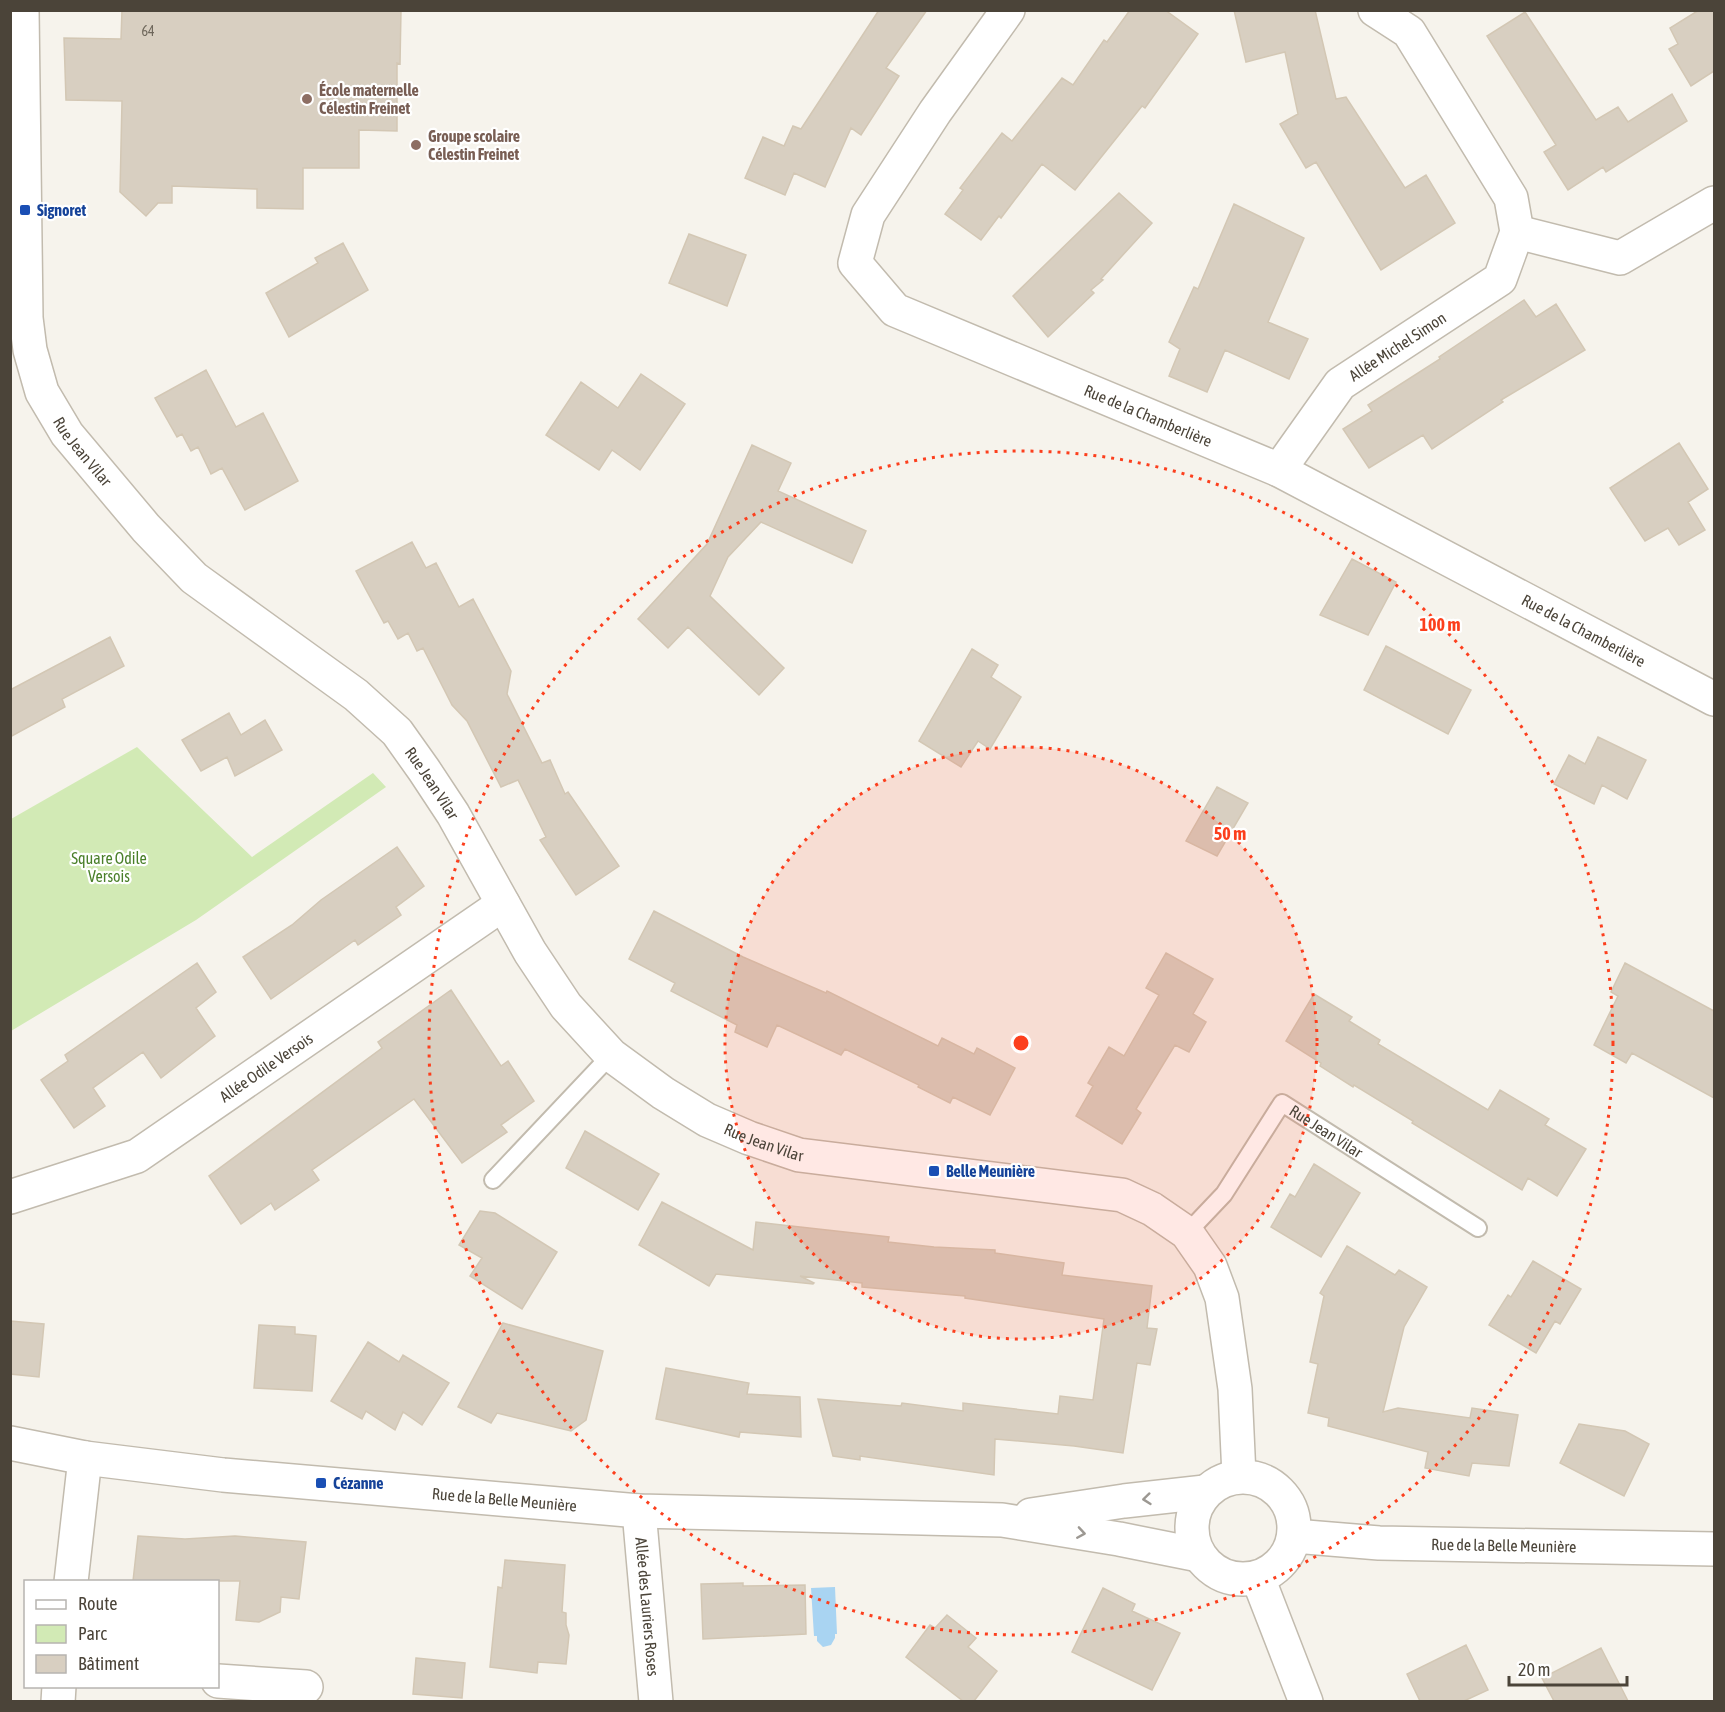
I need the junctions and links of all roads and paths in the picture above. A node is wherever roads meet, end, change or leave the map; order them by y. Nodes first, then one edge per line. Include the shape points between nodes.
1 (22, 10) edge
2 (1008, 10) edge
3 (1375, 10) edge
4 (1713, 203) edge
5 (1517, 232) junction
6 (18, 320) edge
7 (1280, 470) junction
8 (1714, 699) edge
9 (503, 904) junction
10 (611, 1055) junction
11 (493, 1180) dead end
12 (10, 1197) edge
13 (1478, 1228) dead end
14 (1186, 1233) junction
15 (10, 1443) edge
16 (85, 1458) junction
17 (1239, 1476) junction
18 (1205, 1492) junction
19 (639, 1511) junction
20 (1002, 1520) junction
21 (1294, 1536) junction
22 (1714, 1549) edge
23 (1199, 1555) junction
24 (1258, 1578) junction
25 (71, 1580) edge
26 (219, 1681) edge
27 (306, 1687) dead end
28 (656, 1701) edge
29 (1306, 1701) edge

1 - 6 street, Rue Jean Vilar
2 - 7 street, Rue de la Chamberlière via 868,215 855,263 895,310
3 - 5 street, Allée Michel Simon via 1410,32 1511,198
4 - 5 street via 1620,258
5 - 7 street, Allée Michel Simon via 1500,279 1340,384
6 - 9 street, Rue Jean Vilar via 42,392 67,435 194,578 356,695 397,732 453,814
7 - 8 street, Rue de la Chamberlière
9 - 10 street, Rue Jean Vilar via 566,1006
9 - 12 street, Allée Odile Versois via 136,1156
10 - 11 lane
10 - 14 street, Rue Jean Vilar via 707,1120 799,1155 1122,1195 1152,1209
13 - 14 lane, Rue Jean Vilar via 1282,1103 1224,1194
14 - 17 street, Rue Jean Vilar via 1210,1266 1222,1298 1235,1389
15 - 16 street, Rue de la Belle Meunière
16 - 19 street, Rue de la Belle Meunière via 223,1475
16 - 25 street
17 - 18 street via 1220,1481
17 - 21 street via 1262,1479 1281,1492 1292,1513
18 -> 20 street, Rue de la Belle Meunière
18 - 23 street via 1193,1511 1191,1534
19 - 20 street, Rue de la Belle Meunière
19 - 28 street, Allée des Lauriers Roses
20 -> 23 street, Rue de la Belle Meunière
21 - 22 street, Rue de la Belle Meunière via 1379,1543
21 - 24 street via 1288,1554 1275,1569
23 - 24 street via 1214,1571 1235,1579
24 - 29 street
26 - 27 street

